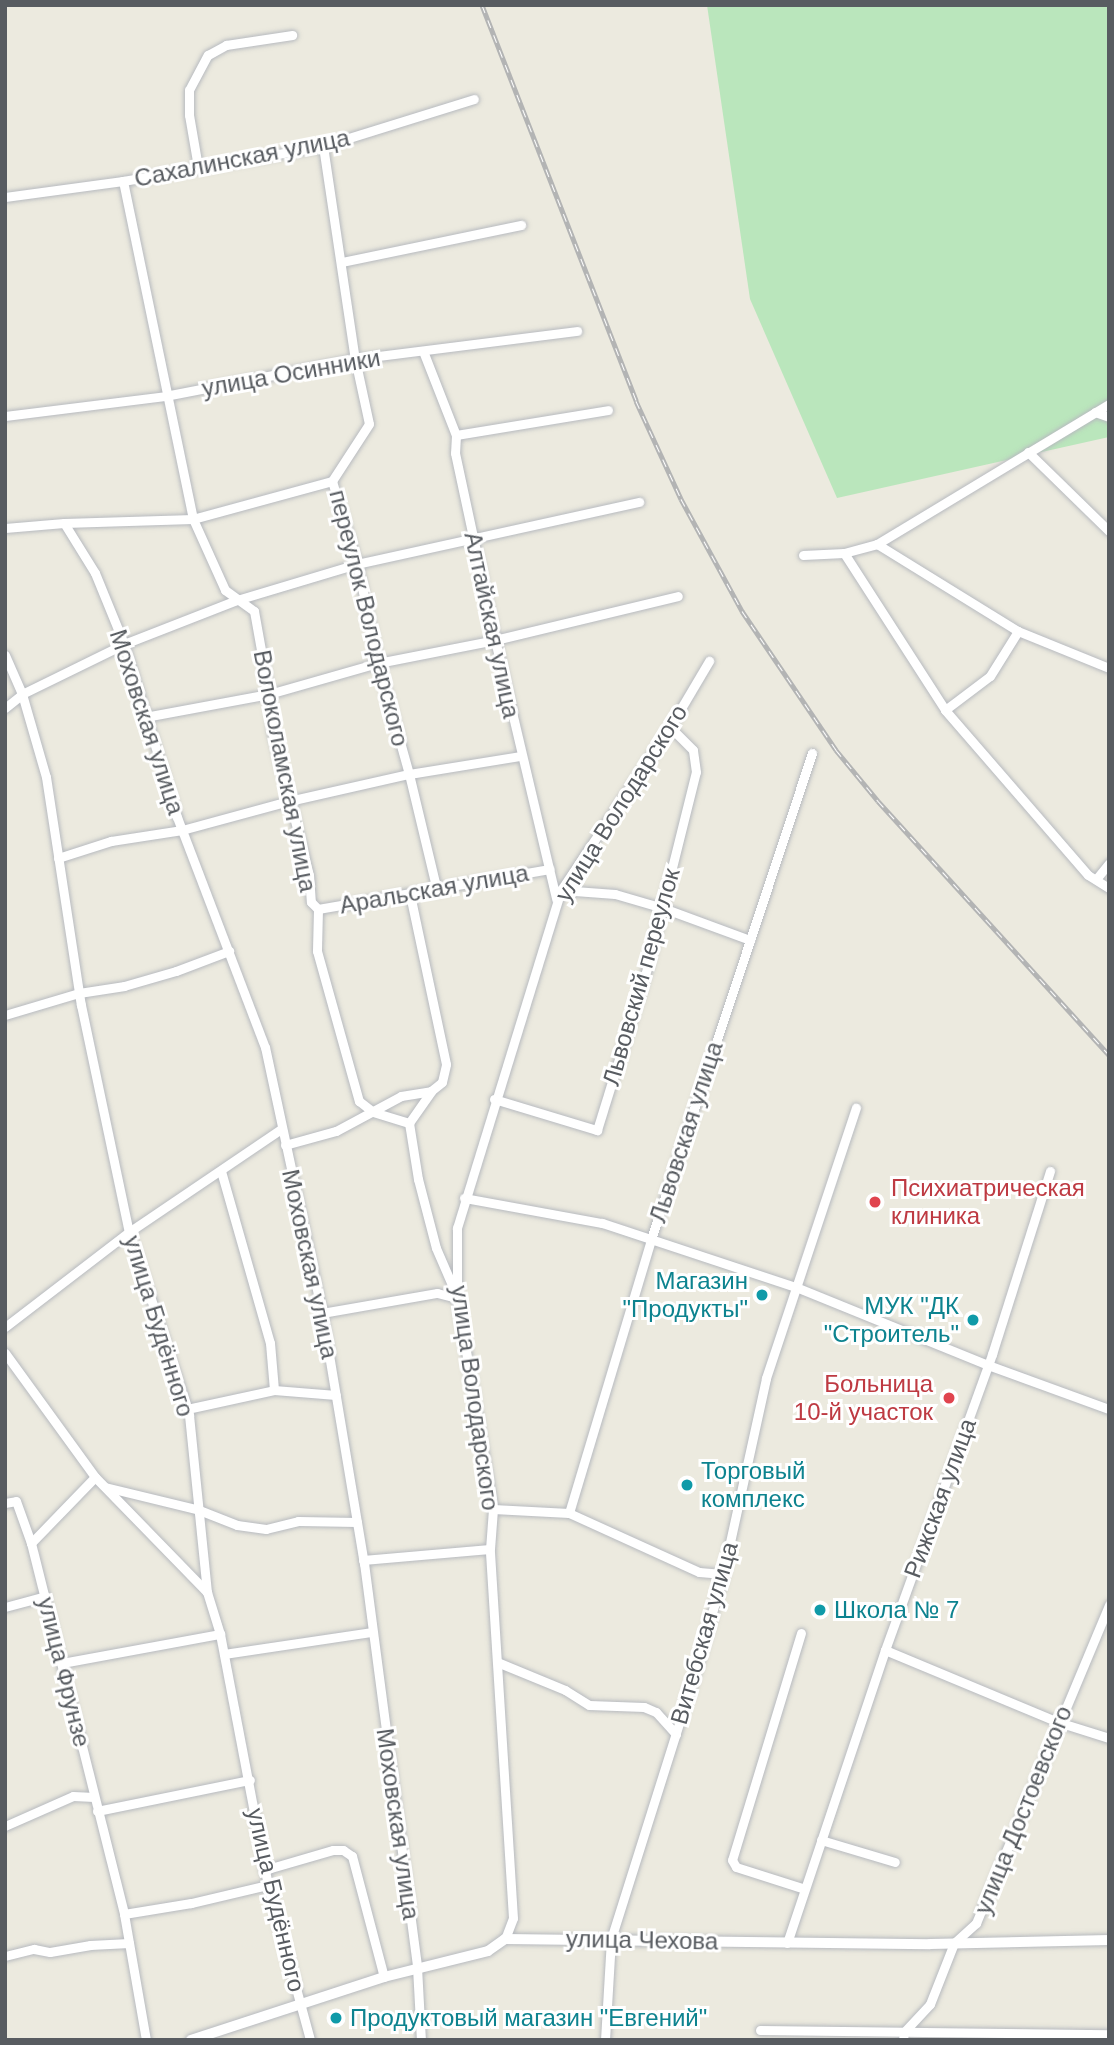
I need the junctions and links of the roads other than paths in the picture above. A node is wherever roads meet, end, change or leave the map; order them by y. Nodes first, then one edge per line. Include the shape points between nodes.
1 (292, 35) dead end
2 (474, 99) dead end
3 (323, 146) junction
4 (198, 167) junction
5 (123, 181) junction
6 (5, 197) edge
7 (522, 225) dead end
8 (342, 261) junction
9 (577, 331) dead end
10 (423, 351) junction
11 (355, 359) junction
12 (165, 396) junction
13 (1109, 404) edge
14 (608, 410) dead end
15 (1095, 412) junction
16 (5, 416) edge
17 (1109, 417) edge
18 (456, 435) junction
19 (1028, 452) junction
20 (332, 481) junction
21 (639, 502) dead end
22 (193, 519) junction
23 (64, 523) junction
24 (5, 528) edge
25 (1109, 531) edge
26 (474, 540) junction
27 (877, 544) junction
28 (844, 553) junction
29 (803, 555) dead end
30 (357, 564) junction
31 (678, 596) dead end
32 (237, 600) junction
33 (1018, 631) junction
34 (495, 640) junction
35 (124, 644) junction
36 (5, 655) edge
37 (709, 661) dead end
38 (378, 663) junction
39 (1109, 668) edge
40 (22, 694) junction
41 (269, 694) junction
42 (5, 708) edge
43 (945, 710) junction
44 (145, 717) junction
45 (670, 727) junction
46 (811, 753) dead end
47 (520, 756) junction
48 (409, 774) junction
49 (289, 801) junction
50 (182, 830) junction
51 (58, 858) junction
52 (1109, 863) edge
53 (551, 869) junction
54 (1097, 878) junction
55 (1109, 888) edge
56 (561, 890) junction
57 (437, 891) junction
58 (410, 895) junction
59 (556, 901) junction
60 (663, 908) junction
61 (318, 909) junction
62 (750, 940) junction
63 (229, 951) junction
64 (79, 993) junction
65 (5, 1015) edge
66 (431, 1091) junction
67 (495, 1099) junction
68 (856, 1108) dead end
69 (373, 1112) junction
70 (409, 1122) junction
71 (281, 1129) junction
72 (285, 1144) junction
73 (221, 1171) junction
74 (1050, 1171) dead end
75 (464, 1198) junction
76 (129, 1231) junction
77 (651, 1239) junction
78 (796, 1287) junction
79 (457, 1298) junction
80 (322, 1313) junction
81 (5, 1327) edge
82 (5, 1353) edge
83 (988, 1365) junction
84 (274, 1390) junction
85 (336, 1395) junction
86 (187, 1409) junction
87 (1109, 1409) edge
88 (95, 1477) junction
89 (105, 1487) junction
90 (5, 1503) edge
91 (493, 1509) junction
92 (199, 1510) junction
93 (569, 1513) junction
94 (357, 1522) junction
95 (31, 1543) junction
96 (490, 1549) junction
97 (363, 1560) junction
98 (723, 1574) junction
99 (207, 1592) junction
100 (46, 1596) junction
101 (1109, 1605) edge
102 (5, 1607) edge
103 (372, 1632) junction
104 (801, 1633) dead end
105 (220, 1634) junction
106 (885, 1650) junction
107 (224, 1654) junction
108 (497, 1662) junction
109 (62, 1663) junction
110 (1058, 1722) junction
111 (676, 1734) junction
112 (1109, 1738) edge
113 (250, 1780) junction
114 (94, 1797) junction
115 (97, 1811) junction
116 (5, 1826) edge
117 (821, 1840) junction
118 (895, 1862) dead end
119 (264, 1870) junction
120 (268, 1885) junction
121 (805, 1889) junction
122 (124, 1914) junction
123 (1108, 1938) edge
124 (505, 1939) junction
125 (611, 1939) junction
126 (129, 1943) junction
127 (787, 1943) junction
128 (954, 1943) junction
129 (5, 1956) edge
130 (417, 1968) junction
131 (384, 1977) junction
132 (300, 2005) junction
133 (760, 2030) dead end
134 (1109, 2034) edge
135 (904, 2036) edge
136 (146, 2040) edge
137 (191, 2040) edge
138 (310, 2040) edge
139 (421, 2040) edge
140 (604, 2040) edge

1 - 4 street via 226,45 208,55 189,90
2 - 3 street, Сахалинская улица
3 - 4 street, Сахалинская улица
3 - 8 street, переулок Володарского
4 - 5 street, Сахалинская улица
5 - 6 street, Сахалинская улица
5 - 12 street, Волоколамская улица
7 - 8 street
8 - 11 street, переулок Володарского
9 - 10 street, улица Осинники
10 - 11 street, улица Осинники
10 - 18 street, Алтайская улица
11 - 12 street, улица Осинники
11 - 20 street, переулок Володарского via 369,424
12 - 16 street, улица Осинники
12 - 22 street, Волоколамская улица
13 - 15 street
14 - 18 street
15 - 17 street
15 - 19 street
18 - 26 street, Алтайская улица via 455,453
19 - 25 street
19 - 27 street
20 - 22 street
20 - 30 street, переулок Володарского
21 - 26 street
22 - 23 street
22 - 32 street, Волоколамская улица via 225,590
23 - 24 street
23 - 35 street, Моховская улица via 95,573
26 - 30 street
26 - 34 street, Алтайская улица
27 - 28 street
27 - 33 street
28 - 29 street
28 - 43 street
30 - 32 street
30 - 38 street, переулок Володарского
31 - 34 street
32 - 35 street
32 - 41 street, Волоколамская улица via 254,611
33 - 39 street
33 - 43 street via 990,676
34 - 38 street
34 - 47 street, Алтайская улица
35 - 40 street
35 - 44 street, Моховская улица
36 - 40 street, улица Будённого
37 - 45 street, улица Володарского
38 - 41 street
38 - 48 street, переулок Володарского
40 - 42 street
40 - 51 street, улица Будённого via 46,777
41 - 44 street
41 - 49 street, Волоколамская улица via 272,731
43 - 54 street via 1088,875
44 - 50 street, Моховская улица
45 - 56 street, улица Володарского
45 - 60 street, Львовский переулок via 693,751 696,772
46 - 62 street, Львовская улица
47 - 48 street
47 - 53 street, Алтайская улица
48 - 49 street
48 - 57 street, переулок Володарского
49 - 50 street
49 - 61 street, Волоколамская улица via 309,875 311,902
50 - 51 street via 111,841
50 - 63 street, Моховская улица
51 - 64 street, улица Будённого
52 - 54 street
53 - 57 street, Аральская улица
53 - 59 street, Алтайская улица
54 - 55 street
56 - 59 street, улица Володарского
56 - 60 street via 615,894
57 - 58 street, Аральская улица
58 - 61 street, Аральская улица
58 - 66 street via 446,1064 442,1082
59 - 67 street, улица Володарского
60 - 62 street
60 - 67 street, Львовский переулок via 597,1130
61 - 69 street, Волоколамская улица via 317,951 359,1101
62 - 77 street, Львовская улица
63 - 64 street via 124,986
63 - 71 street, Моховская улица via 265,1047
64 - 65 street
64 - 76 street, улица Будённого
66 - 69 street via 401,1096
66 - 70 street
67 - 75 street, улица Володарского
68 - 78 street, Витебская улица
69 - 70 street
69 - 72 street via 336,1131
70 - 79 street via 433,1236
71 - 72 street, Моховская улица
71 - 73 street
72 - 80 street, Моховская улица
73 - 76 street
73 - 84 street via 270,1343
74 - 83 street, Рижская улица
75 - 77 street via 602,1223
75 - 79 street, улица Володарского via 457,1228
76 - 81 street
76 - 86 street, улица Будённого
77 - 78 street
77 - 93 street, Львовская улица
78 - 83 street
78 - 98 street, Витебская улица via 766,1378
79 - 80 street via 437,1293
79 - 91 street, улица Володарского
80 - 85 street, Моховская улица
82 - 88 street
83 - 87 street
83 - 106 street, Рижская улица
84 - 85 street
84 - 86 street
85 - 94 street, Моховская улица
86 - 92 street, улица Будённого
88 - 89 street
88 - 95 street
89 - 92 street
89 - 99 street
90 - 95 street, улица Фрунзе via 16,1501
91 - 93 street
91 - 96 street, улица Володарского
92 - 94 street via 237,1525 265,1529 298,1521
92 - 99 street, улица Будённого
93 - 98 street via 699,1572
94 - 97 street, Моховская улица
95 - 100 street, улица Фрунзе
96 - 97 street
96 - 108 street, улица Володарского
97 - 103 street, Моховская улица
98 - 111 street, Витебская улица
99 - 105 street, улица Будённого
100 - 102 street
100 - 109 street, улица Фрунзе
101 - 110 street, улица Достоевского
103 - 107 street
103 - 130 street, Моховская улица
104 - 121 street via 732,1860 736,1867
105 - 107 street, улица Будённого
105 - 109 street
106 - 110 street
106 - 117 street, Рижская улица
107 - 113 street, улица Будённого
108 - 111 street via 589,1705 644,1707 656,1712
108 - 124 street, улица Володарского via 513,1918
109 - 114 street, улица Фрунзе
110 - 112 street
110 - 128 street, улица Достоевского via 976,1923
111 - 125 street, Витебская улица
113 - 115 street
113 - 119 street, улица Будённого
114 - 115 street, улица Фрунзе
114 - 116 street via 73,1796
115 - 122 street, улица Фрунзе
117 - 118 street
117 - 121 street, Рижская улица
119 - 120 street, улица Будённого
119 - 131 street via 333,1850 352,1856
120 - 122 street
120 - 132 street, улица Будённого
121 - 127 street, Рижская улица
122 - 126 street, улица Фрунзе
123 - 128 street, улица Чехова
124 - 125 street, улица Чехова
124 - 130 street, улица Чехова via 488,1951
125 - 127 street, улица Чехова
125 - 140 street, Витебская улица
126 - 129 street via 50,1952 34,1949
126 - 136 street, улица Фрунзе
127 - 128 street, улица Чехова
128 - 135 street, улица Достоевского via 930,2004
130 - 131 street, улица Чехова
130 - 139 street, Моховская улица
131 - 132 street, улица Чехова
132 - 137 street, улица Чехова
132 - 138 street, улица Будённого
133 - 135 street
134 - 135 street

